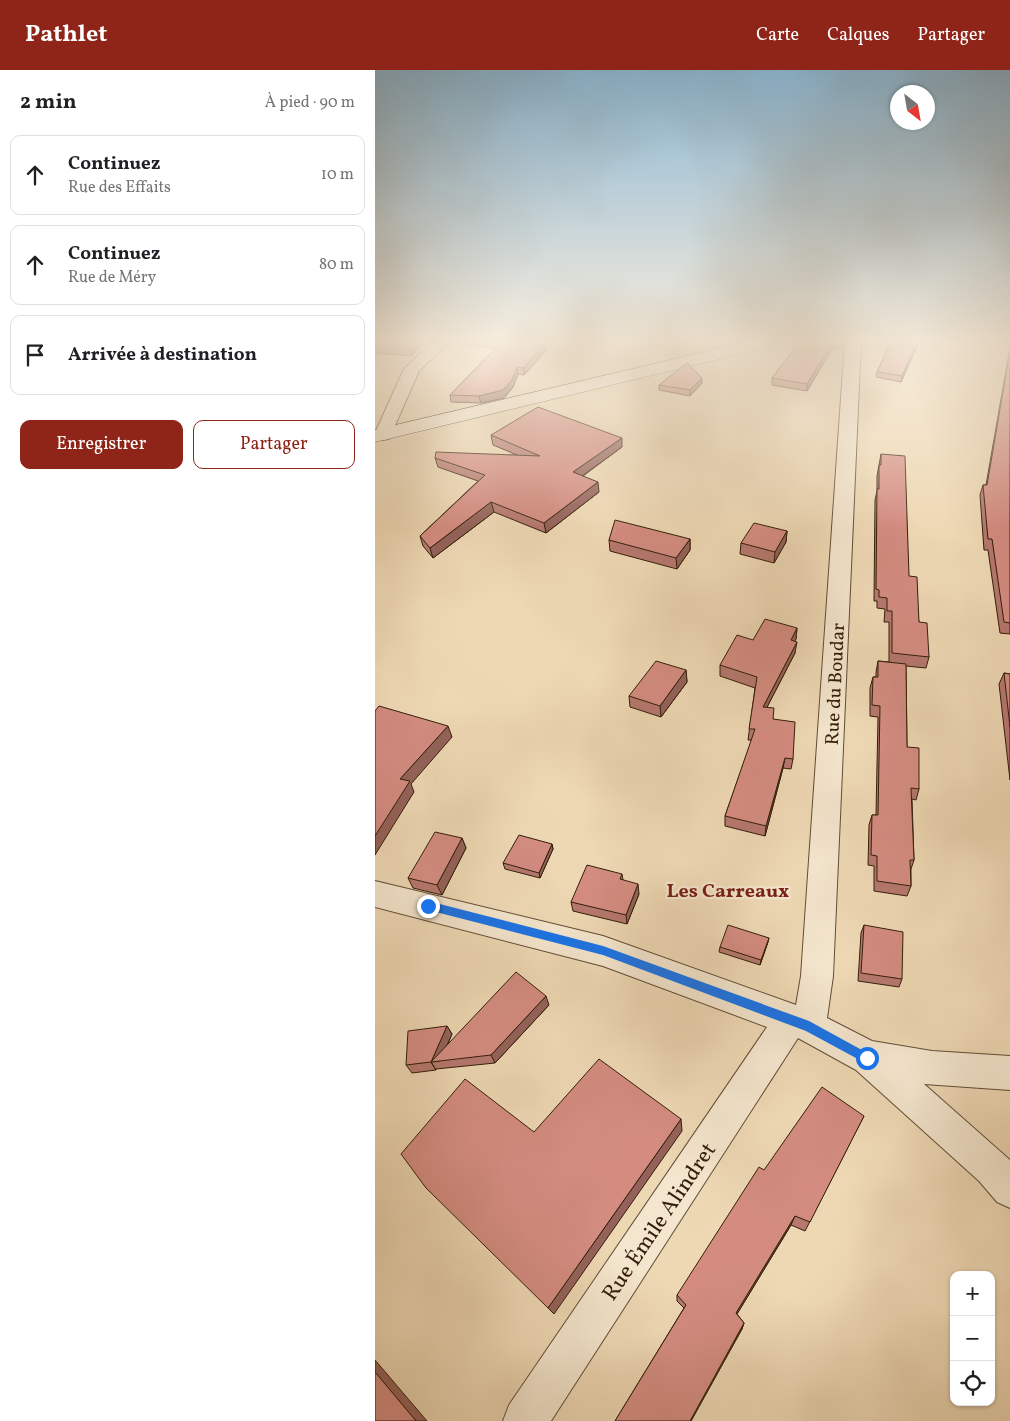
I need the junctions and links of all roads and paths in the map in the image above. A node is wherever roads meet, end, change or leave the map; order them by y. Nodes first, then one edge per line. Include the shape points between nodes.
1 (395, 403) edge
2 (516, 403) edge
3 (849, 403) edge
4 (379, 436) edge
5 (375, 894) edge
6 (800, 1023) junction
7 (867, 1058) junction
8 (1010, 1073) edge
9 (1010, 1189) edge
10 (525, 1421) edge

1 - 4 street
2 - 4 street
3 - 6 street, Rue du Boudar via 817,976
5 - 6 street via 603,951
6 - 7 street
6 - 10 street, Rue Émile Alindret
7 - 8 street via 932,1068
7 - 9 street via 992,1168

